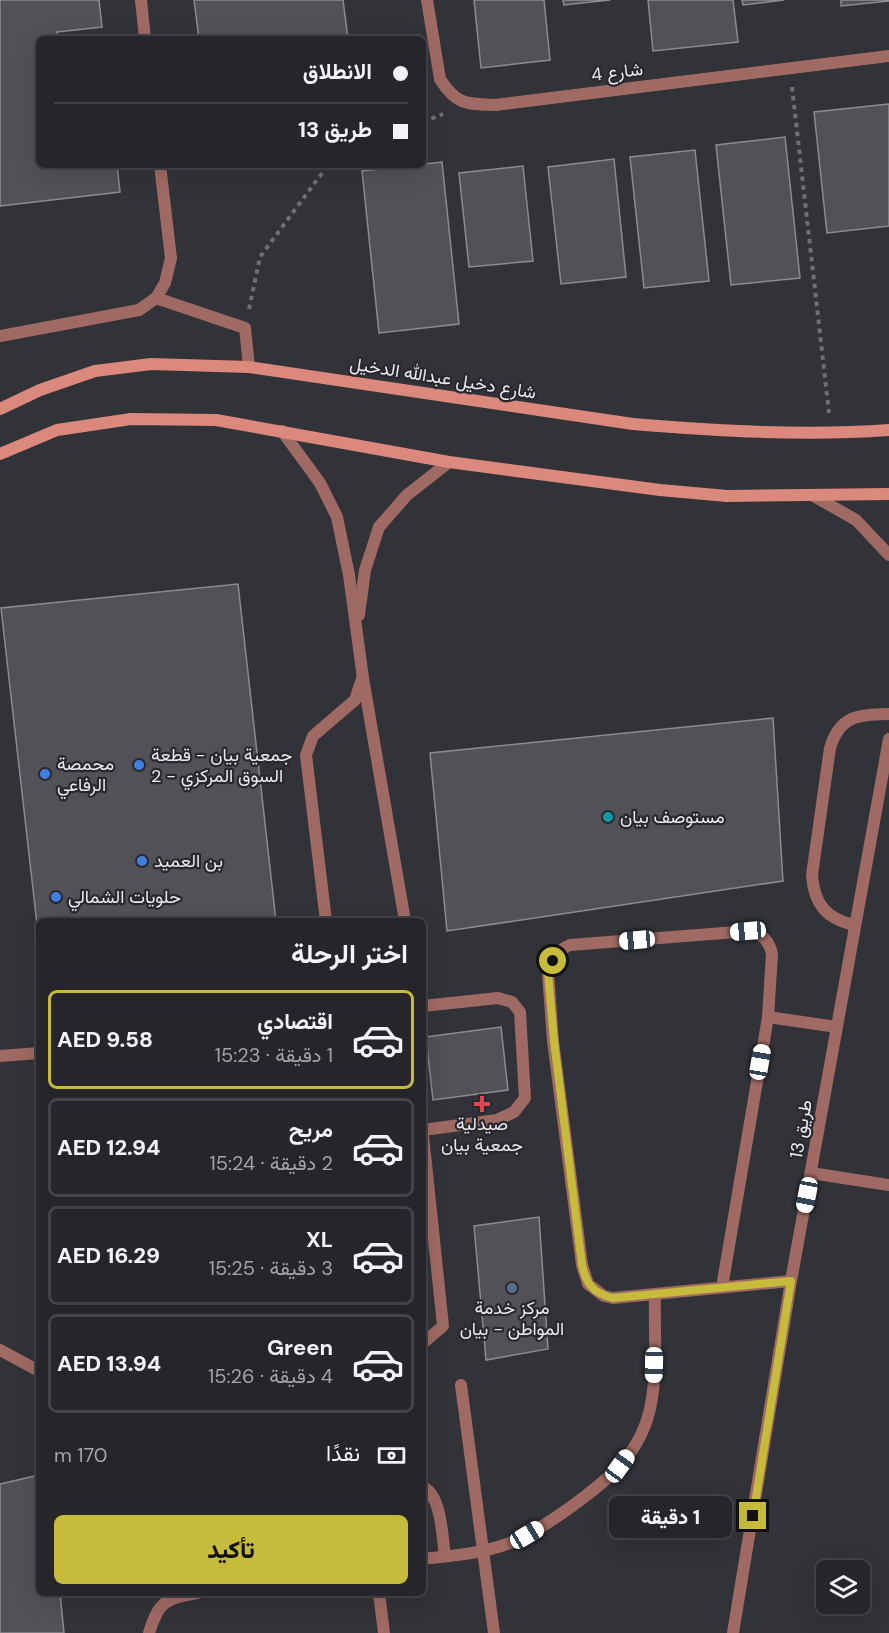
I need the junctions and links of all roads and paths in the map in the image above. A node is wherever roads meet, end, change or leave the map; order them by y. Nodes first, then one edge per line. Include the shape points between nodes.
1 (141, 0) edge
2 (427, 0) edge
3 (145, 36) edge
4 (889, 56) edge
5 (790, 68) junction
6 (160, 168) edge
7 (326, 168) edge
8 (156, 298) junction
9 (245, 328) junction
10 (1, 337) edge
11 (249, 367) junction
12 (0, 409) edge
13 (889, 430) edge
14 (282, 431) junction
15 (831, 434) junction
16 (0, 454) edge
17 (449, 462) junction
18 (889, 494) edge
19 (812, 495) junction
20 (889, 555) edge
21 (357, 631) junction
22 (363, 678) junction
23 (889, 714) edge
24 (889, 739) edge
25 (326, 918) edge
26 (404, 918) edge
27 (855, 926) junction
28 (426, 1006) edge
29 (768, 1017) junction
30 (837, 1027) junction
31 (36, 1053) edge
32 (3, 1054) edge
33 (426, 1130) edge
34 (426, 1164) edge
35 (811, 1173) junction
36 (889, 1185) edge
37 (791, 1281) junction
38 (722, 1287) junction
39 (655, 1294) junction
40 (426, 1340) edge
41 (0, 1350) edge
42 (36, 1369) edge
43 (461, 1385) dead end
44 (426, 1490) edge
45 (485, 1551) junction
46 (445, 1556) junction
47 (426, 1559) edge
48 (184, 1596) edge
49 (379, 1596) edge
50 (149, 1633) edge
51 (384, 1633) edge
52 (494, 1633) edge
53 (734, 1633) edge

1 - 3 street
2 - 5 street, شارع 4 via 440,79 455,98 466,104 495,105
4 - 5 street, شارع 4
5 - 15 path
6 - 8 street via 171,258 165,283
7 - 9 path via 260,257
8 - 9 street
8 - 10 street via 139,310
9 - 11 street
11 - 12 street, شارع دخيل عبدالله الدخيل via 151,364 95,371
11 - 15 street, شارع دخيل عبدالله الدخيل via 633,424
13 - 15 street, شارع دخيل عبدالله الدخيل
14 - 16 street via 216,420 131,419 57,430
14 - 17 street
14 - 21 street via 320,483 337,517
17 - 19 street via 716,495
17 - 21 street via 407,495 379,527 365,570
18 - 19 street
19 - 20 street via 856,520
21 - 22 street
22 - 25 street via 355,700 313,736 306,755
22 - 26 street
23 - 27 street via 854,717 842,724 830,748 813,889 828,915
24 - 27 street, طريق 13
27 - 30 street, طريق 13
28 - 33 street via 498,998 512,1002 520,1012 525,1098 514,1112 497,1120
29 - 30 street
29 - 38 street
29 - 39 street via 772,954 770,945 758,933 570,945 553,961 548,973 584,1275 588,1284 604,1296
30 - 35 street, طريق 13
31 - 32 street
34 - 40 street via 443,1326
35 - 36 street
35 - 37 street, طريق 13
37 - 38 street
37 - 53 street, طريق 13
38 - 39 street
39 - 45 street via 653,1389 650,1410 633,1449 606,1481 546,1524
41 - 42 street
43 - 45 street
44 - 46 street via 438,1506
45 - 46 street
45 - 52 street
46 - 47 street
48 - 50 street via 167,1600 155,1614
49 - 51 street

